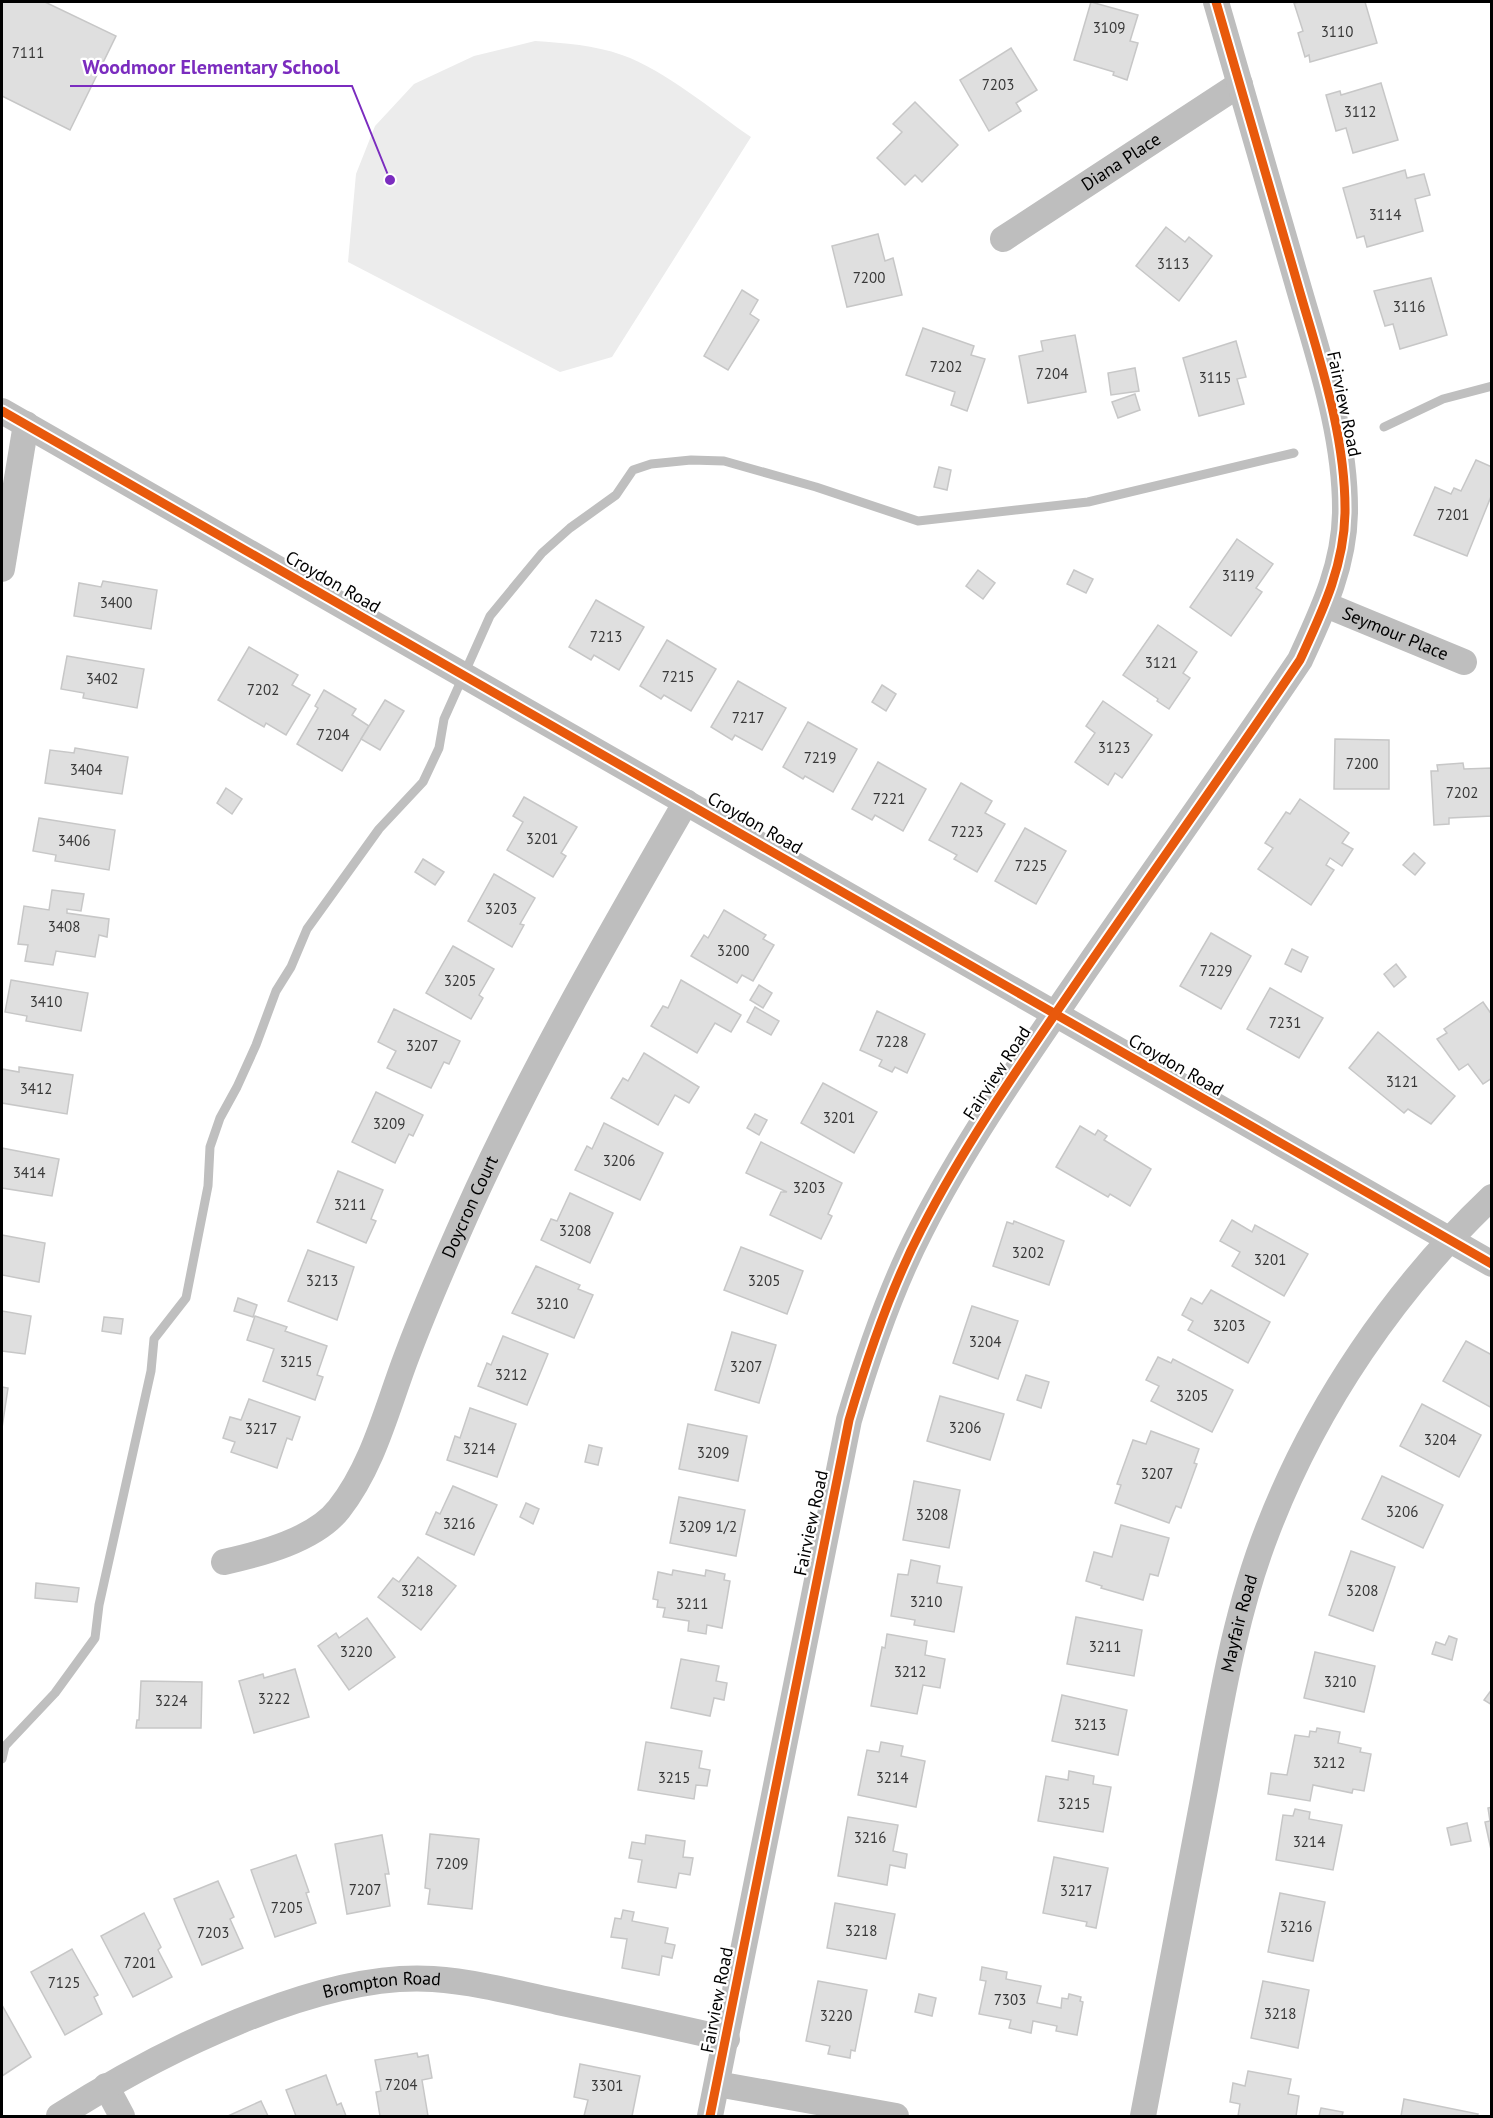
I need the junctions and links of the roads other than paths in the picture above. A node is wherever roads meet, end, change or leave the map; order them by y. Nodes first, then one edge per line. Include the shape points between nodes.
1 (1216, 2) edge
2 (1240, 84) junction
3 (1003, 239) dead end
4 (2, 411) edge
5 (26, 424) junction
6 (2, 569) edge
7 (1326, 605) junction
8 (1464, 662) dead end
9 (686, 802) junction
10 (1055, 1015) junction
11 (1491, 1197) edge
12 (1447, 1239) junction
13 (1491, 1264) edge
14 (224, 1563) dead end
15 (727, 2038) junction
16 (717, 2084) junction
17 (106, 2086) junction
18 (59, 2116) edge
19 (122, 2116) edge
20 (710, 2116) edge
21 (896, 2116) edge
22 (1143, 2116) edge

1 - 2 street, Fairview Road
2 - 3 street, Diana Place
2 - 7 street, Fairview Road via 1328,392 1341,463 1345,513 1339,563
4 - 5 street, Croydon Road
5 - 6 street
5 - 9 street, Croydon Road
7 - 8 street, Seymour Place
7 - 10 street, Fairview Road via 1300,660
9 - 10 street, Croydon Road
9 - 14 street, Doycron Court via 511,1116 422,1315 362,1472 338,1511 303,1536
10 - 12 street, Croydon Road
10 - 15 street, Fairview Road via 964,1152 921,1230 866,1362 827,1520
11 - 12 street, Mayfair Road
12 - 13 street, Croydon Road
12 - 22 street, Mayfair Road via 1364,1348 1322,1415 1263,1542 1226,1675
15 - 16 street, Fairview Road
15 - 17 street, Brompton Road via 478,1985 432,1979 379,1981 329,1991 257,2015
16 - 20 street, Fairview Road
16 - 21 street
17 - 18 street, Brompton Road
17 - 19 street

